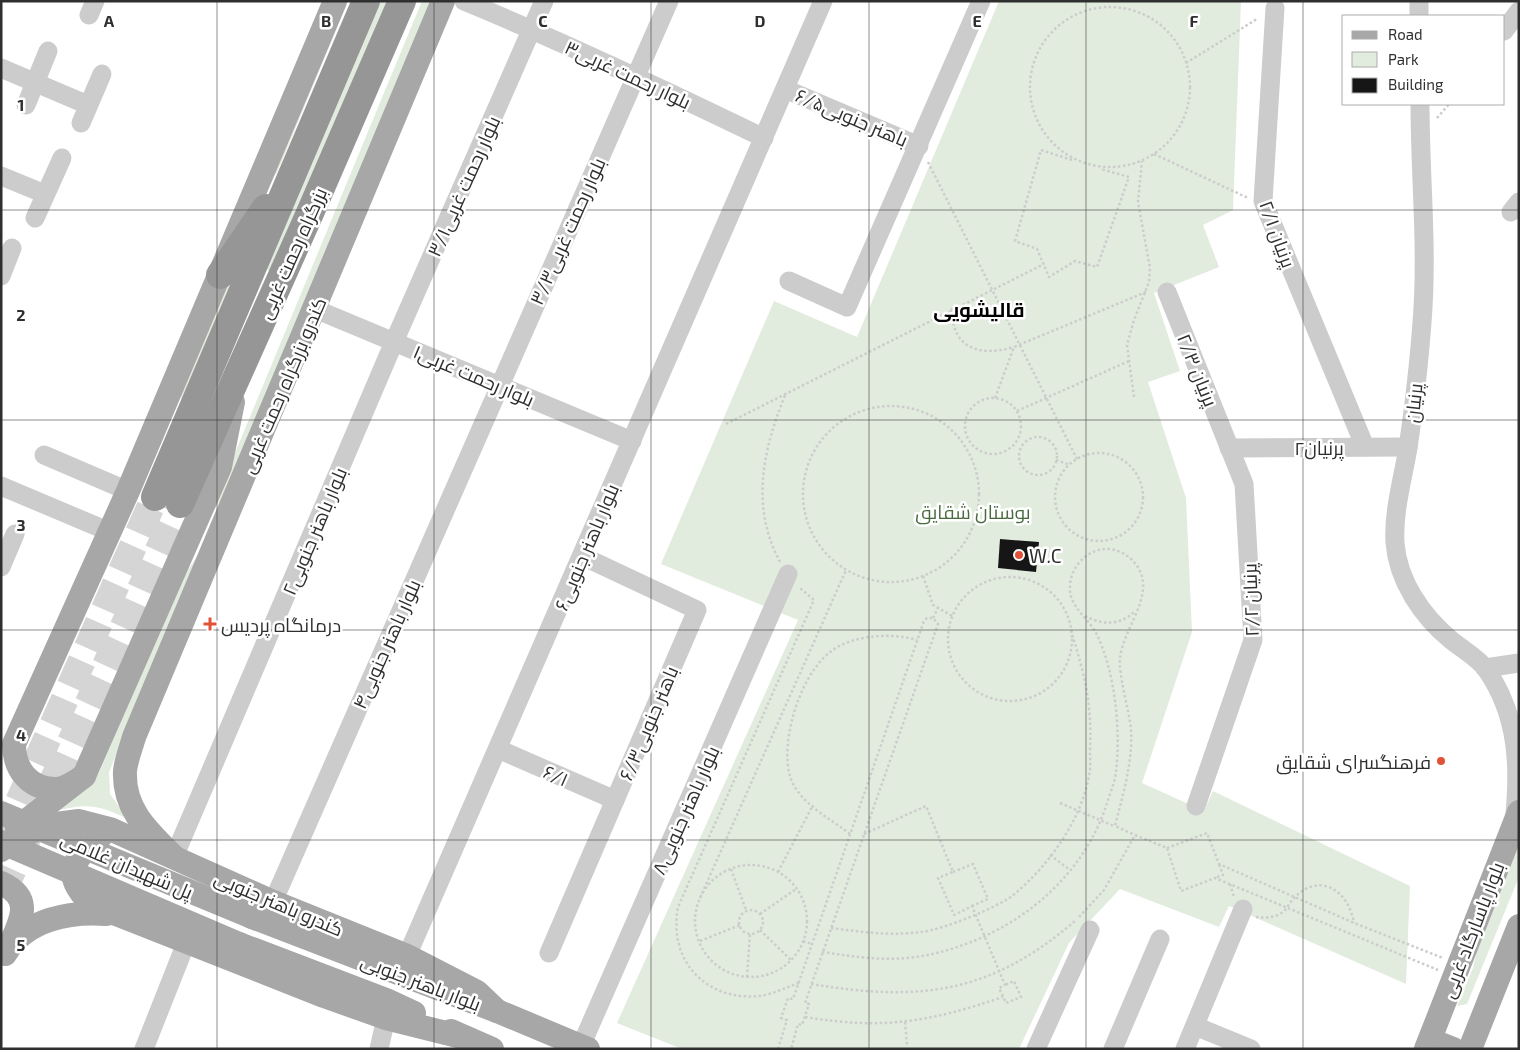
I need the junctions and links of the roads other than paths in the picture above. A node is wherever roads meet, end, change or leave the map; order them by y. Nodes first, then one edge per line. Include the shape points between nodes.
1 (336, 1) edge
2 (366, 1) edge
3 (402, 1) edge
4 (443, 1) edge
5 (464, 1) edge
6 (544, 1) edge
7 (669, 1) edge
8 (823, 1) edge
9 (981, 1) edge
10 (1419, 1) edge
11 (1274, 8) road end
12 (1519, 11) edge
13 (1419, 15) edge
14 (532, 29) junction
15 (1505, 30) edge
16 (48, 51) dead end
17 (1, 68) edge
18 (102, 74) dead end
19 (636, 76) junction
20 (34, 82) junction
21 (785, 89) junction
22 (26, 104) dead end
23 (88, 105) junction
24 (1420, 105) edge
25 (81, 123) dead end
26 (764, 138) junction
27 (919, 146) junction
28 (62, 158) dead end
29 (299, 162) junction
30 (1, 176) edge
31 (45, 194) junction
32 (35, 218) dead end
33 (12, 248) dead end
34 (220, 275) junction
35 (1, 276) edge
36 (789, 281) dead end
37 (1167, 292) dead end
38 (315, 309) junction
39 (394, 342) junction
40 (239, 370) junction
41 (499, 385) junction
42 (632, 441) junction
43 (1364, 447) junction
44 (1408, 447) junction
45 (1230, 448) junction
46 (44, 455) dead end
47 (1, 486) edge
48 (128, 491) junction
49 (226, 520) junction
50 (110, 532) junction
51 (15, 534) dead end
52 (582, 556) junction
53 (1, 567) edge
54 (788, 574) road end
55 (173, 577) junction
56 (1519, 663) edge
57 (1485, 668) junction
58 (32, 701) junction
59 (1, 732) edge
60 (498, 749) junction
61 (84, 776) junction
62 (615, 800) junction
63 (1196, 806) dead end
64 (1, 813) edge
65 (1516, 818) edge
66 (110, 829) junction
67 (1, 834) edge
68 (1, 842) edge
69 (1, 850) edge
70 (174, 857) junction
71 (1, 883) edge
72 (273, 902) junction
73 (1242, 909) road end
74 (117, 915) junction
75 (252, 917) joint
76 (1519, 926) edge
77 (1090, 930) dead end
78 (1160, 939) dead end
79 (186, 943) junction
80 (239, 944) joint
81 (549, 953) dead end
82 (407, 956) junction
83 (3, 958) edge
84 (497, 1011) junction
85 (386, 1018) junction
86 (1195, 1026) junction
87 (466, 1038) junction
88 (1428, 1045) edge
89 (585, 1047) edge
90 (144, 1049) edge
91 (378, 1049) edge
92 (492, 1049) edge
93 (1036, 1049) edge
94 (1113, 1049) edge
95 (1185, 1049) edge
96 (1251, 1049) edge
97 (1453, 1049) edge
98 (1470, 1049) edge

1 - 34 main road
2 - 29 highway, بزرگراه رحمت غربی
3 - 40 highway, بزرگراه رحمت غربی
4 - 38 main road, کندرو بزرگراه رحمت غربی
5 - 14 street, بلوار رحمت غربی۳
6 - 14 street, بلوار رحمت غربی۳/۱
7 - 19 street, بلوار رحمت غربی۳/۳
8 - 21 street, بلوار باهنر جنوبی۶
9 - 27 street
10 - 13 street
11 - 43 street, پرنیان ۲/۱ via 1264,206
12 - 15 street
14 - 19 street, بلوار رحمت غربی۳
14 - 39 street, بلوار رحمت غربی۳/۱
16 - 20 street
17 - 20 street
18 - 23 street
19 - 26 street, بلوار رحمت غربی۳
19 - 41 street, بلوار رحمت غربی۳/۳
20 - 22 street
20 - 23 street
21 - 26 street, بلوار باهنر جنوبی۶
21 - 27 street, باهنر جنوبی۶/۵
23 - 25 street
24 - 44 street, پرنیان via 1424,278
26 - 42 street, بلوار باهنر جنوبی۶
27 - 36 street via 847,307
28 - 31 street
29 - 34 highway
29 - 40 highway, بزرگراه رحمت غربی via 167,501
30 - 31 street
31 - 32 street
33 - 35 street
34 - 48 main road
37 - 45 street, پرنیان ۲/۳
38 - 39 street, بلوار رحمت غربی۱
38 - 49 main road, کندرو بزرگراه رحمت غربی
39 - 41 street, بلوار رحمت غربی۱
39 - 70 street, بلوار باهنر جنوبی۲
40 - 55 main road via 220,466
41 - 42 street, بلوار رحمت غربی۱
41 - 72 street, بلوار باهنر جنوبی۴
42 - 52 street, بلوار باهنر جنوبی۶
43 - 44 street, پرنیان۲
43 - 45 street, پرنیان۲
44 - 57 street, پرنیان via 1395,543 1405,582 1421,609 1448,638
45 - 63 street, پرنیان ۲/۲ via 1244,484 1253,640
46 - 48 street
47 - 50 street
48 - 50 main road
49 - 55 main road
49 - 70 main road, کندرو بزرگراه رحمت غربی via 134,737 125,770 126,796 139,821
50 - 58 main road
51 - 53 street
52 - 60 street, بلوار باهنر جنوبی۶
52 - 62 street, ۶/۳باهنر جنوبی via 697,610
54 - 89 street, ۸بلوار باهنر جنوبی
55 - 61 main road
56 - 57 street
57 - 65 street via 1503,698 1514,731 1518,756
58 - 59 main road via 16,723
58 - 61 main road via 14,744 14,754 24,777 56,790
60 - 62 street, ۶/۱
60 - 82 street, بلوار باهنر جنوبی۶
61 - 67 main road via 29,820
62 - 81 street, ۶/۳باهنر جنوبی
64 - 75 main road, پل شهیدان غلامی, bridge
65 - 88 main road, بلوار پاسارگاد غربی
66 - 69 main road, کندرو باهنر جنوبی via 79,821 48,825 16,839
66 - 70 main road, کندرو باهنر جنوبی
66 - 74 main road via 80,855 72,877 90,904
68 - 80 main road, پل شهیدان غلامی, bridge
70 - 72 main road, کندرو باهنر جنوبی
71 - 83 main road via 15,892 23,909
72 - 82 main road, کندرو باهنر جنوبی
73 - 86 street
74 - 79 main road
74 - 83 main road via 84,912 60,916 26,932
75 - 84 main road, بلوار باهنر جنوبی
76 - 98 main road
77 - 93 street
78 - 94 street
79 - 85 main road
79 - 90 street
80 - 87 main road, بلوار باهنر جنوبی via 386,1000
82 - 84 main road, کندرو باهنر جنوبی via 477,992
84 - 89 main road, بلوار باهنر جنوبی
85 - 87 main road
85 - 91 street
86 - 95 street
86 - 96 street
87 - 92 main road, بلوار باهنر جنوبی
88 - 97 main road

